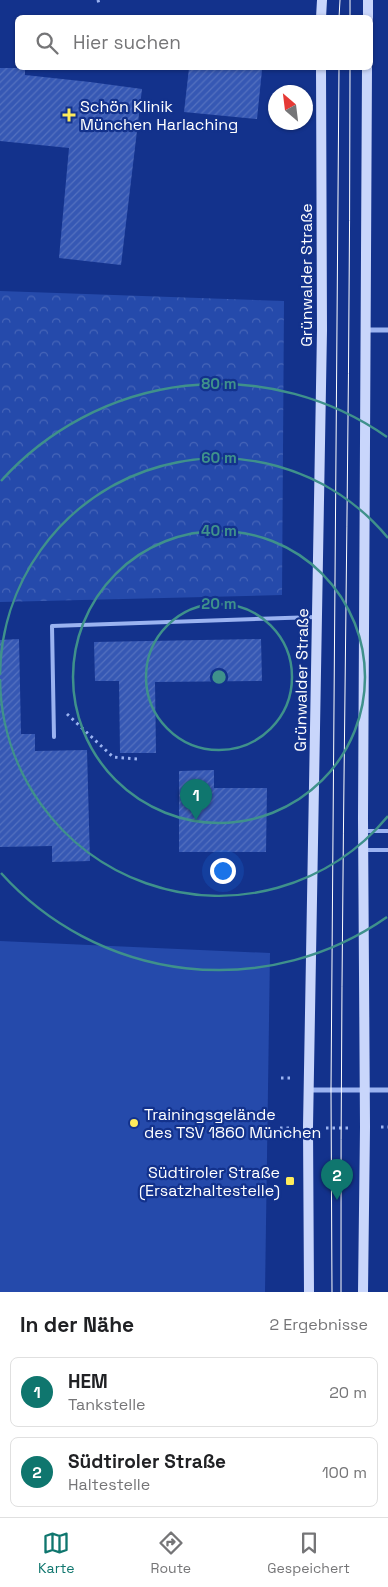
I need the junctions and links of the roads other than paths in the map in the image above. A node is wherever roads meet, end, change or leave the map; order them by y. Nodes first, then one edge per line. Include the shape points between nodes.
1 (322, 0) edge
2 (368, 0) edge
3 (321, 15) edge
4 (368, 15) edge
5 (322, 70) edge
6 (368, 70) edge
7 (366, 330) junction
8 (388, 330) edge
9 (316, 617) junction
10 (54, 737) dead end
11 (363, 830) junction
12 (388, 831) edge
13 (363, 850) junction
14 (388, 850) edge
15 (309, 1090) junction
16 (364, 1090) junction
17 (388, 1090) edge
18 (309, 1292) edge
19 (363, 1292) edge

1 - 3 main road
2 - 4 main road
5 - 9 main road, Grünwalder Straße via 322,330
6 - 7 main road
7 - 8 street
7 - 11 main road
9 - 10 lane via 52,626
9 - 15 main road, Grünwalder Straße
11 - 12 lane
11 - 13 main road
13 - 14 lane
13 - 16 main road
15 - 16 street
15 - 18 main road, Grünwalder Straße
16 - 17 street
16 - 19 main road

